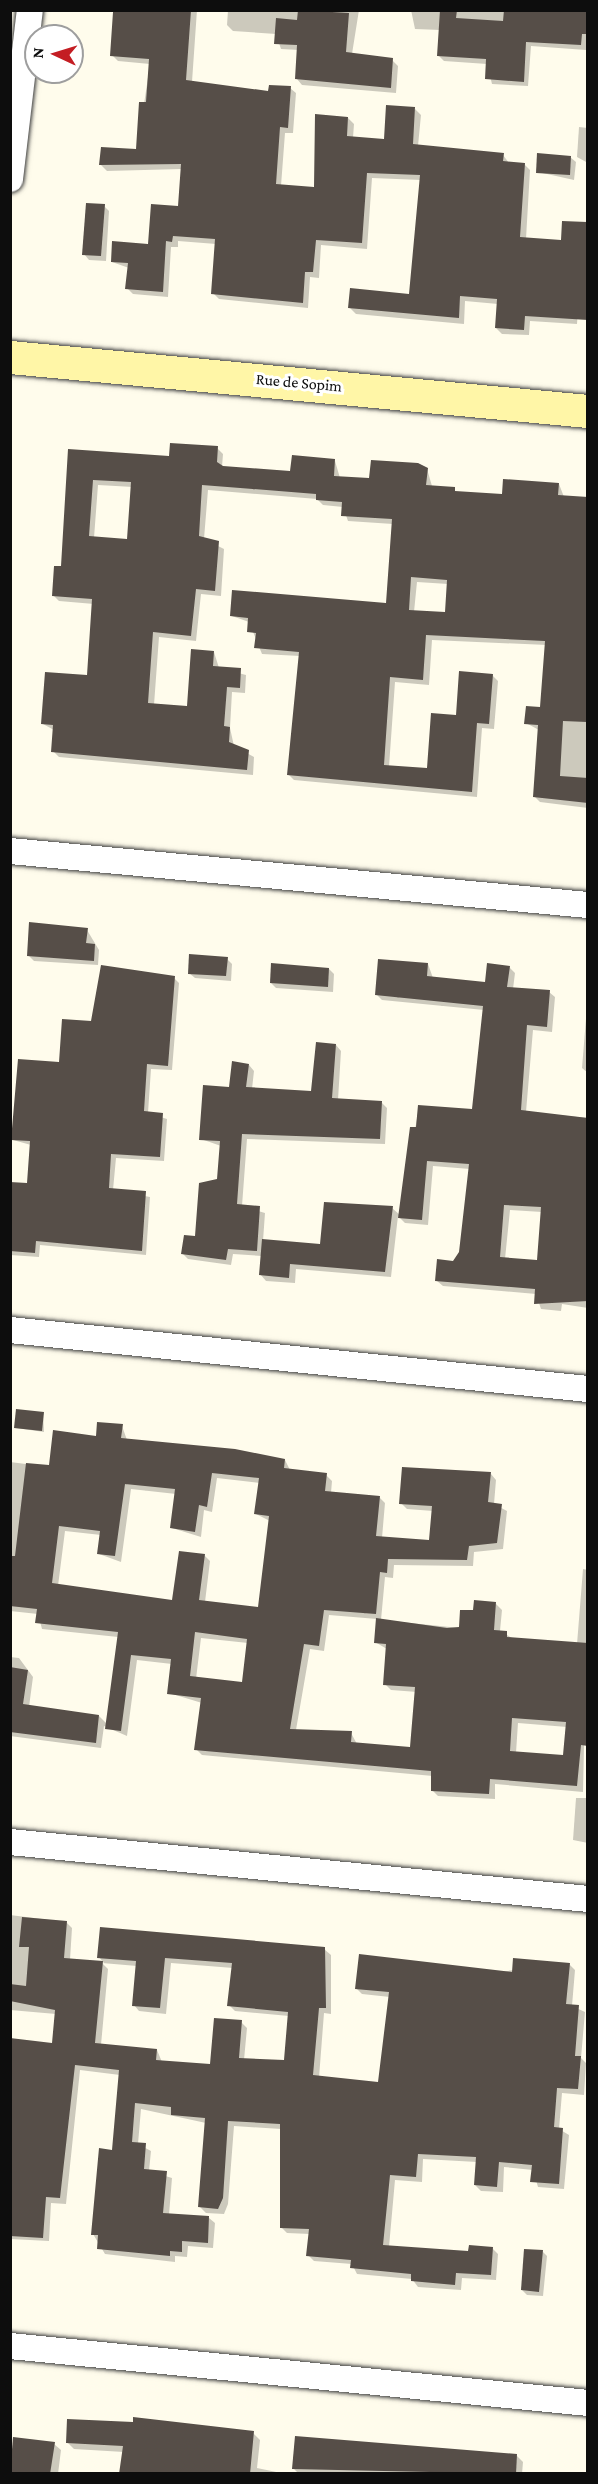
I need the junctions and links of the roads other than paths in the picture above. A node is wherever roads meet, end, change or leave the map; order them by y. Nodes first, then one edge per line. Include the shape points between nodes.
1 (30, 10) edge
2 (10, 179) edge
3 (10, 357) edge
4 (588, 411) edge
5 (10, 851) edge
6 (588, 905) edge
7 (10, 1330) edge
8 (588, 1389) edge
9 (10, 1842) edge
10 (588, 1899) edge
11 (10, 2346) edge
12 (588, 2403) edge

1 - 2 street
3 - 4 street, Rue de Sopim
5 - 6 street
7 - 8 street
9 - 10 street
11 - 12 street

